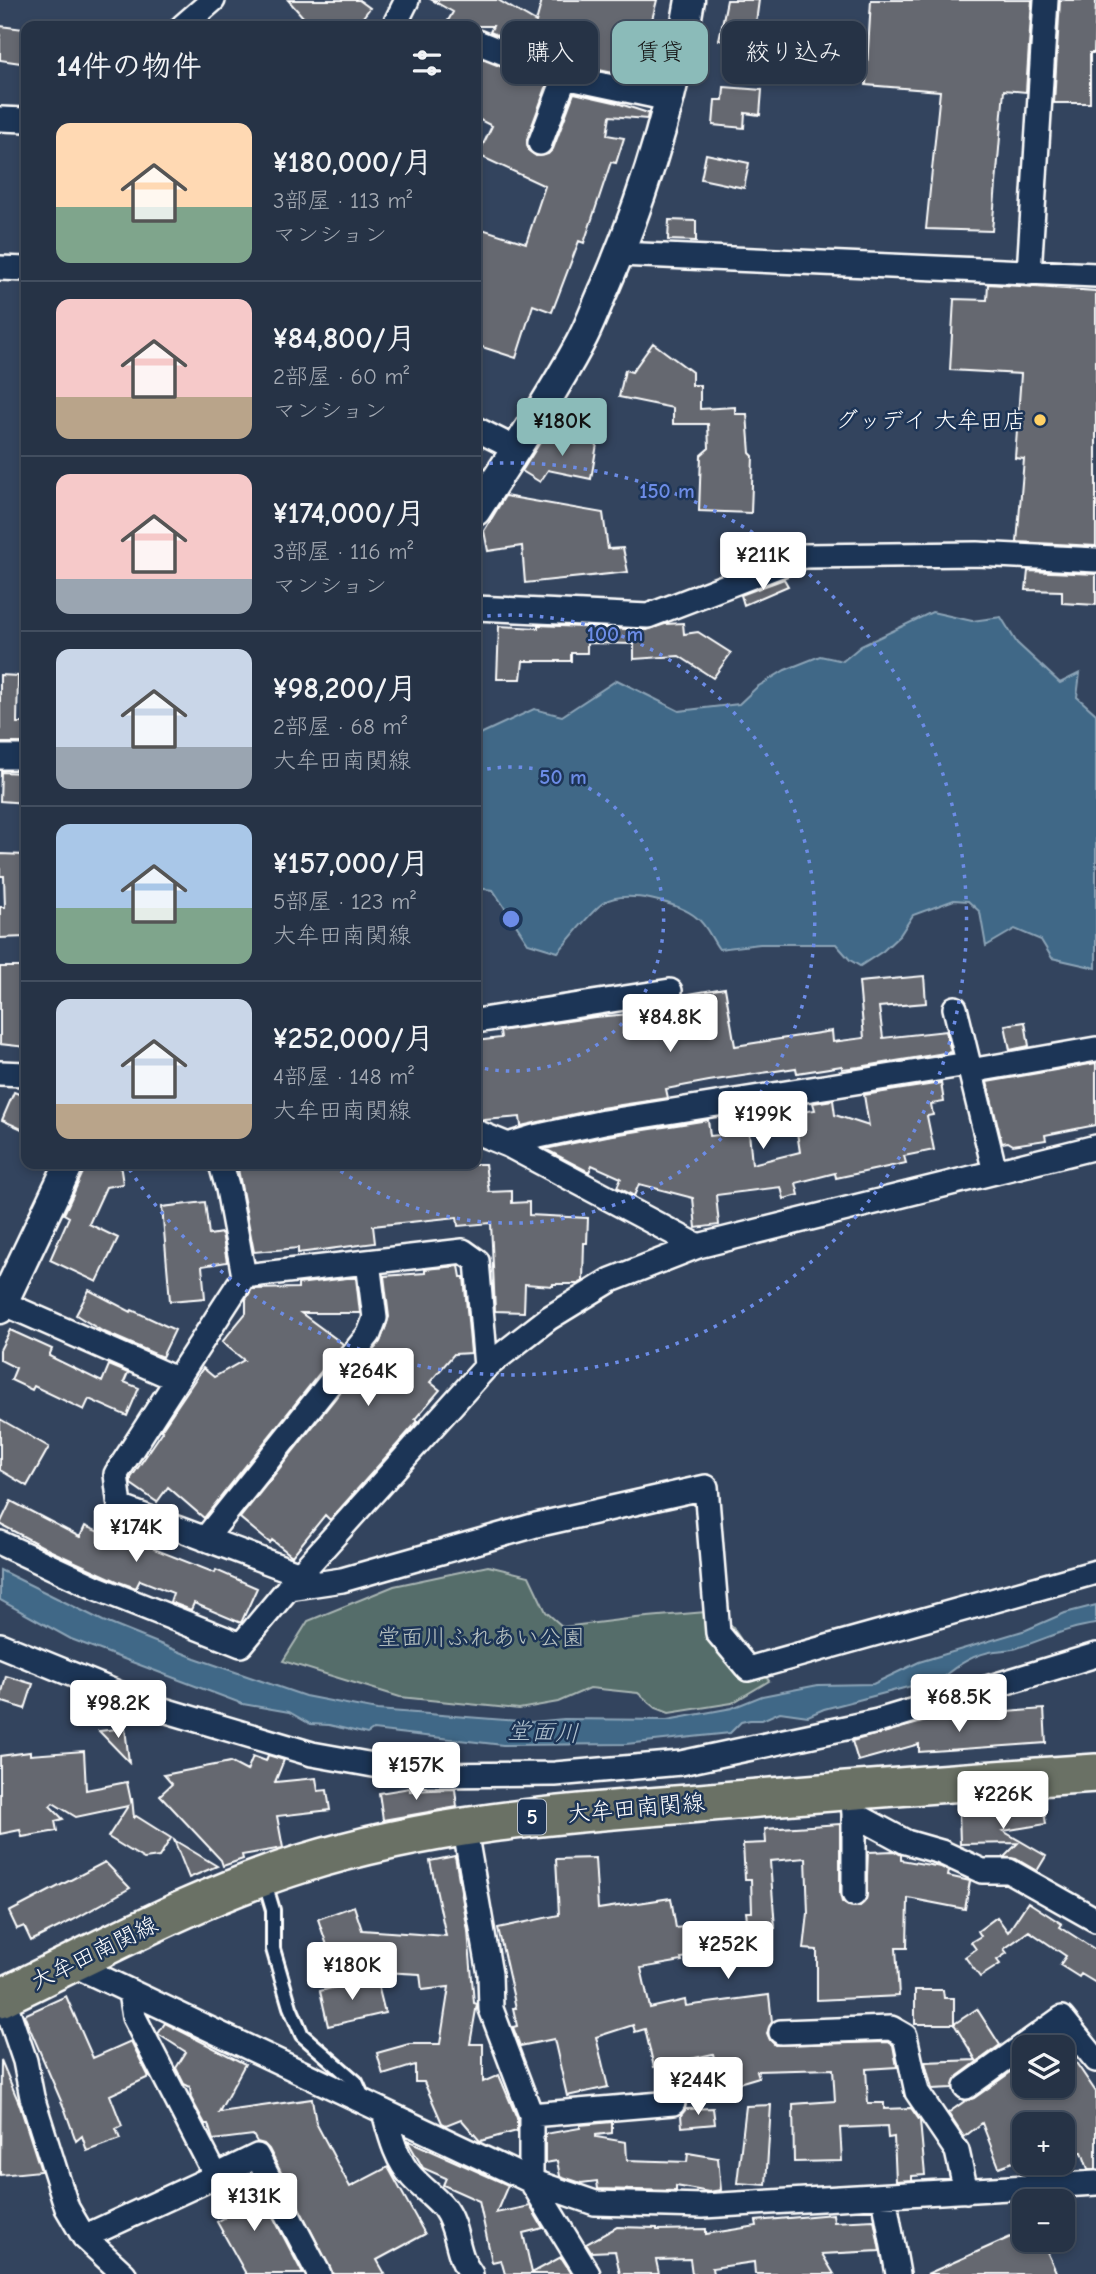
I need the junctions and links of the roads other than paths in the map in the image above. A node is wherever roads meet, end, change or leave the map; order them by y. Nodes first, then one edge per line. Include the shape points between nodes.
1 (213, 0) edge
2 (407, 0) edge
3 (690, 0) edge
4 (1046, 0) edge
5 (189, 21) edge
6 (396, 21) edge
7 (481, 44) edge
8 (502, 52) edge
9 (562, 84) edge
10 (598, 84) edge
11 (669, 99) junction
12 (0, 119) edge
13 (21, 120) edge
14 (540, 144) dead end
15 (619, 254) junction
16 (0, 268) edge
17 (21, 269) edge
18 (1029, 273) junction
19 (1096, 275) edge
20 (481, 432) edge
21 (516, 449) junction
22 (481, 503) edge
23 (1096, 561) edge
24 (481, 608) edge
25 (0, 757) edge
26 (21, 757) edge
27 (670, 991) dead end
28 (955, 1007) dead end
29 (481, 1020) edge
30 (1096, 1049) edge
31 (969, 1068) junction
32 (0, 1073) edge
33 (21, 1074) edge
34 (481, 1134) edge
35 (508, 1145) junction
36 (1096, 1147) edge
37 (67, 1169) edge
38 (222, 1169) edge
39 (995, 1172) junction
40 (698, 1246) junction
41 (368, 1262) junction
42 (244, 1276) junction
43 (1, 1306) edge
44 (486, 1367) junction
45 (176, 1379) junction
46 (205, 1539) junction
47 (0, 1544) edge
48 (1096, 1572) edge
49 (294, 1581) junction
50 (0, 1645) edge
51 (1096, 1655) edge
52 (1096, 1773) edge
53 (853, 1802) junction
54 (464, 1825) junction
55 (264, 1878) junction
56 (854, 1894) dead end
57 (1096, 1920) edge
58 (72, 1964) junction
59 (130, 1993) junction
60 (1, 1995) edge
61 (781, 2032) dead end
62 (1096, 2060) edge
63 (966, 2087) dead end
64 (673, 2103) dead end
65 (375, 2107) junction
66 (531, 2115) junction
67 (216, 2176) junction
68 (531, 2181) junction
69 (1096, 2183) edge
70 (966, 2191) junction
71 (884, 2196) junction
72 (84, 2237) junction
73 (124, 2274) edge
74 (318, 2274) edge
75 (471, 2274) edge
76 (588, 2274) edge
77 (898, 2274) edge

1 - 5 street
2 - 6 street
3 - 11 street
4 - 18 street
7 - 8 street
9 - 14 street
10 - 11 street
11 - 15 street via 645,185
12 - 13 street
15 - 18 street
15 - 21 street via 581,342
16 - 17 street
18 - 19 street
20 - 21 street
21 - 22 street
23 - 24 street via 977,554 804,556 648,616
25 - 26 street
27 - 29 street
28 - 31 street
30 - 31 street
31 - 35 street via 604,1122
31 - 39 street
32 - 33 street
34 - 35 street
35 - 40 street
36 - 39 street
37 - 43 street
38 - 42 street
39 - 40 street
40 - 44 street via 611,1280 549,1318
41 - 42 street
41 - 44 street via 463,1251 477,1261
41 - 46 street via 375,1318 369,1334
42 - 45 street
43 - 45 street
44 - 49 street
45 - 46 street via 116,1474 120,1507
46 - 49 street
47 - 49 street via 242,1645
48 - 49 street via 748,1669 718,1633 706,1487 536,1525 342,1580
50 - 51 street via 147,1705 312,1754 429,1775 555,1774 681,1763 878,1721
52 - 53 main road, 大牟田南関線 / 5
53 - 54 main road, 大牟田南関線 / 5 via 542,1816
53 - 56 street
53 - 57 street via 906,1842 982,1871 1009,1871
54 - 55 main road, 大牟田南関線 / 5 via 326,1857
54 - 66 street via 490,1974 491,2009
55 - 58 main road, 大牟田南関線 / 5 via 191,1905
55 - 65 lane via 273,1910 273,1949 302,2035 356,2082
58 - 59 street
58 - 60 main road, 大牟田南関線 / 5
59 - 65 street
59 - 67 street via 134,2017
60 - 72 street via 67,2208
61 - 70 street via 891,2028 905,2036 917,2092 957,2151
62 - 63 street via 1062,2018
64 - 66 street
65 - 68 street
65 - 75 street via 410,2175 444,2208 461,2260
66 - 68 street
67 - 72 street
67 - 74 street via 257,2156
68 - 71 street via 595,2203 703,2206
68 - 76 street
69 - 70 street
70 - 71 street
71 - 77 street
72 - 73 street

